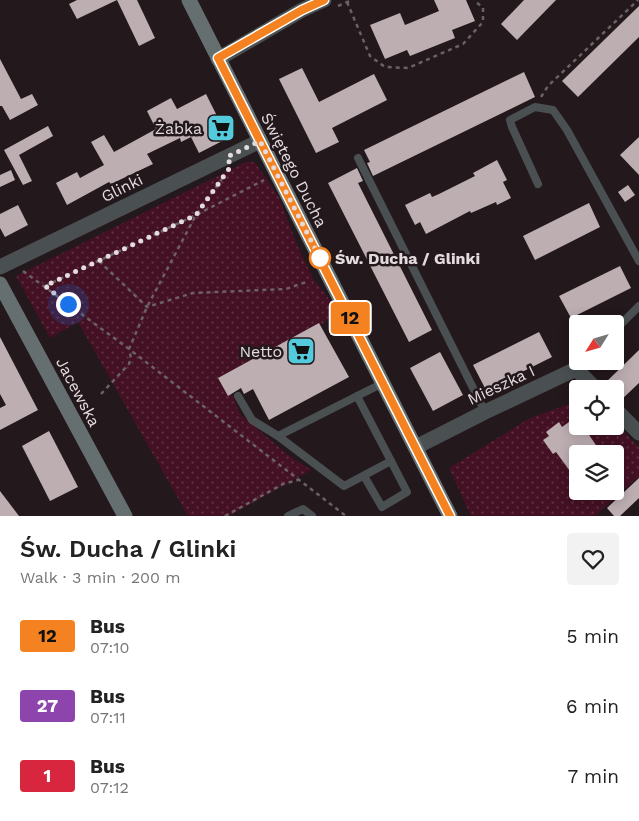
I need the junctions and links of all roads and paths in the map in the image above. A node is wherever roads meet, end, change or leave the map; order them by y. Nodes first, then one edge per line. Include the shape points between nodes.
1 (188, 0) edge
2 (324, 0) edge
3 (474, 0) edge
4 (638, 0) edge
5 (347, 2) dead end
6 (218, 58) junction
7 (535, 107) junction
8 (260, 141) junction
9 (227, 157) junction
10 (358, 158) dead end
11 (268, 178) dead end
12 (538, 184) dead end
13 (196, 215) junction
14 (639, 260) edge
15 (99, 261) junction
16 (5, 264) edge
17 (309, 281) dead end
18 (0, 284) edge
19 (45, 286) junction
20 (639, 306) edge
21 (147, 307) junction
22 (624, 321) edge
23 (129, 349) junction
24 (570, 370) edge
25 (383, 383) junction
26 (101, 394) dead end
27 (238, 396) dead end
28 (357, 396) junction
29 (485, 412) junction
30 (624, 417) edge
31 (639, 433) edge
32 (278, 436) junction
33 (416, 447) junction
34 (391, 462) junction
35 (364, 476) junction
36 (298, 480) junction
37 (125, 516) edge
38 (225, 516) edge
39 (288, 516) edge
40 (312, 516) edge
41 (346, 516) edge
42 (450, 516) edge

1 - 6 main road, Świętego Ducha
2 - 6 street
3 - 5 path via 483,8 483,22 463,44 408,68 385,66 370,56
4 - 7 path via 548,86
6 - 8 main road, Świętego Ducha
7 - 12 lane via 510,120
7 - 14 lane via 553,110 567,130
8 - 9 street, Glinki
8 - 25 main road, Świętego Ducha
9 - 13 path via 231,166
9 - 16 street, Glinki
10 - 29 lane
11 - 13 path
13 - 15 path
13 - 21 path
15 - 19 path
15 - 21 path
16 - 19 path
17 - 21 path via 286,289 193,293
18 - 37 main road, Jacewska
19 - 23 path
20 - 22 lane
21 - 23 path
23 - 26 path via 129,364
23 - 36 path
24 - 29 street, Mieszka I
25 - 28 lane
25 - 33 main road, Świętego Ducha
27 - 32 lane via 252,420
28 - 32 lane
28 - 34 lane
29 - 33 street, Mieszka I
30 - 31 street
32 - 35 lane via 344,486
33 - 42 main road, Świętego Ducha
34 - 35 lane
34 - 35 lane via 407,492 382,507
36 - 38 path via 283,484
36 - 41 path
39 - 40 lane via 303,508

